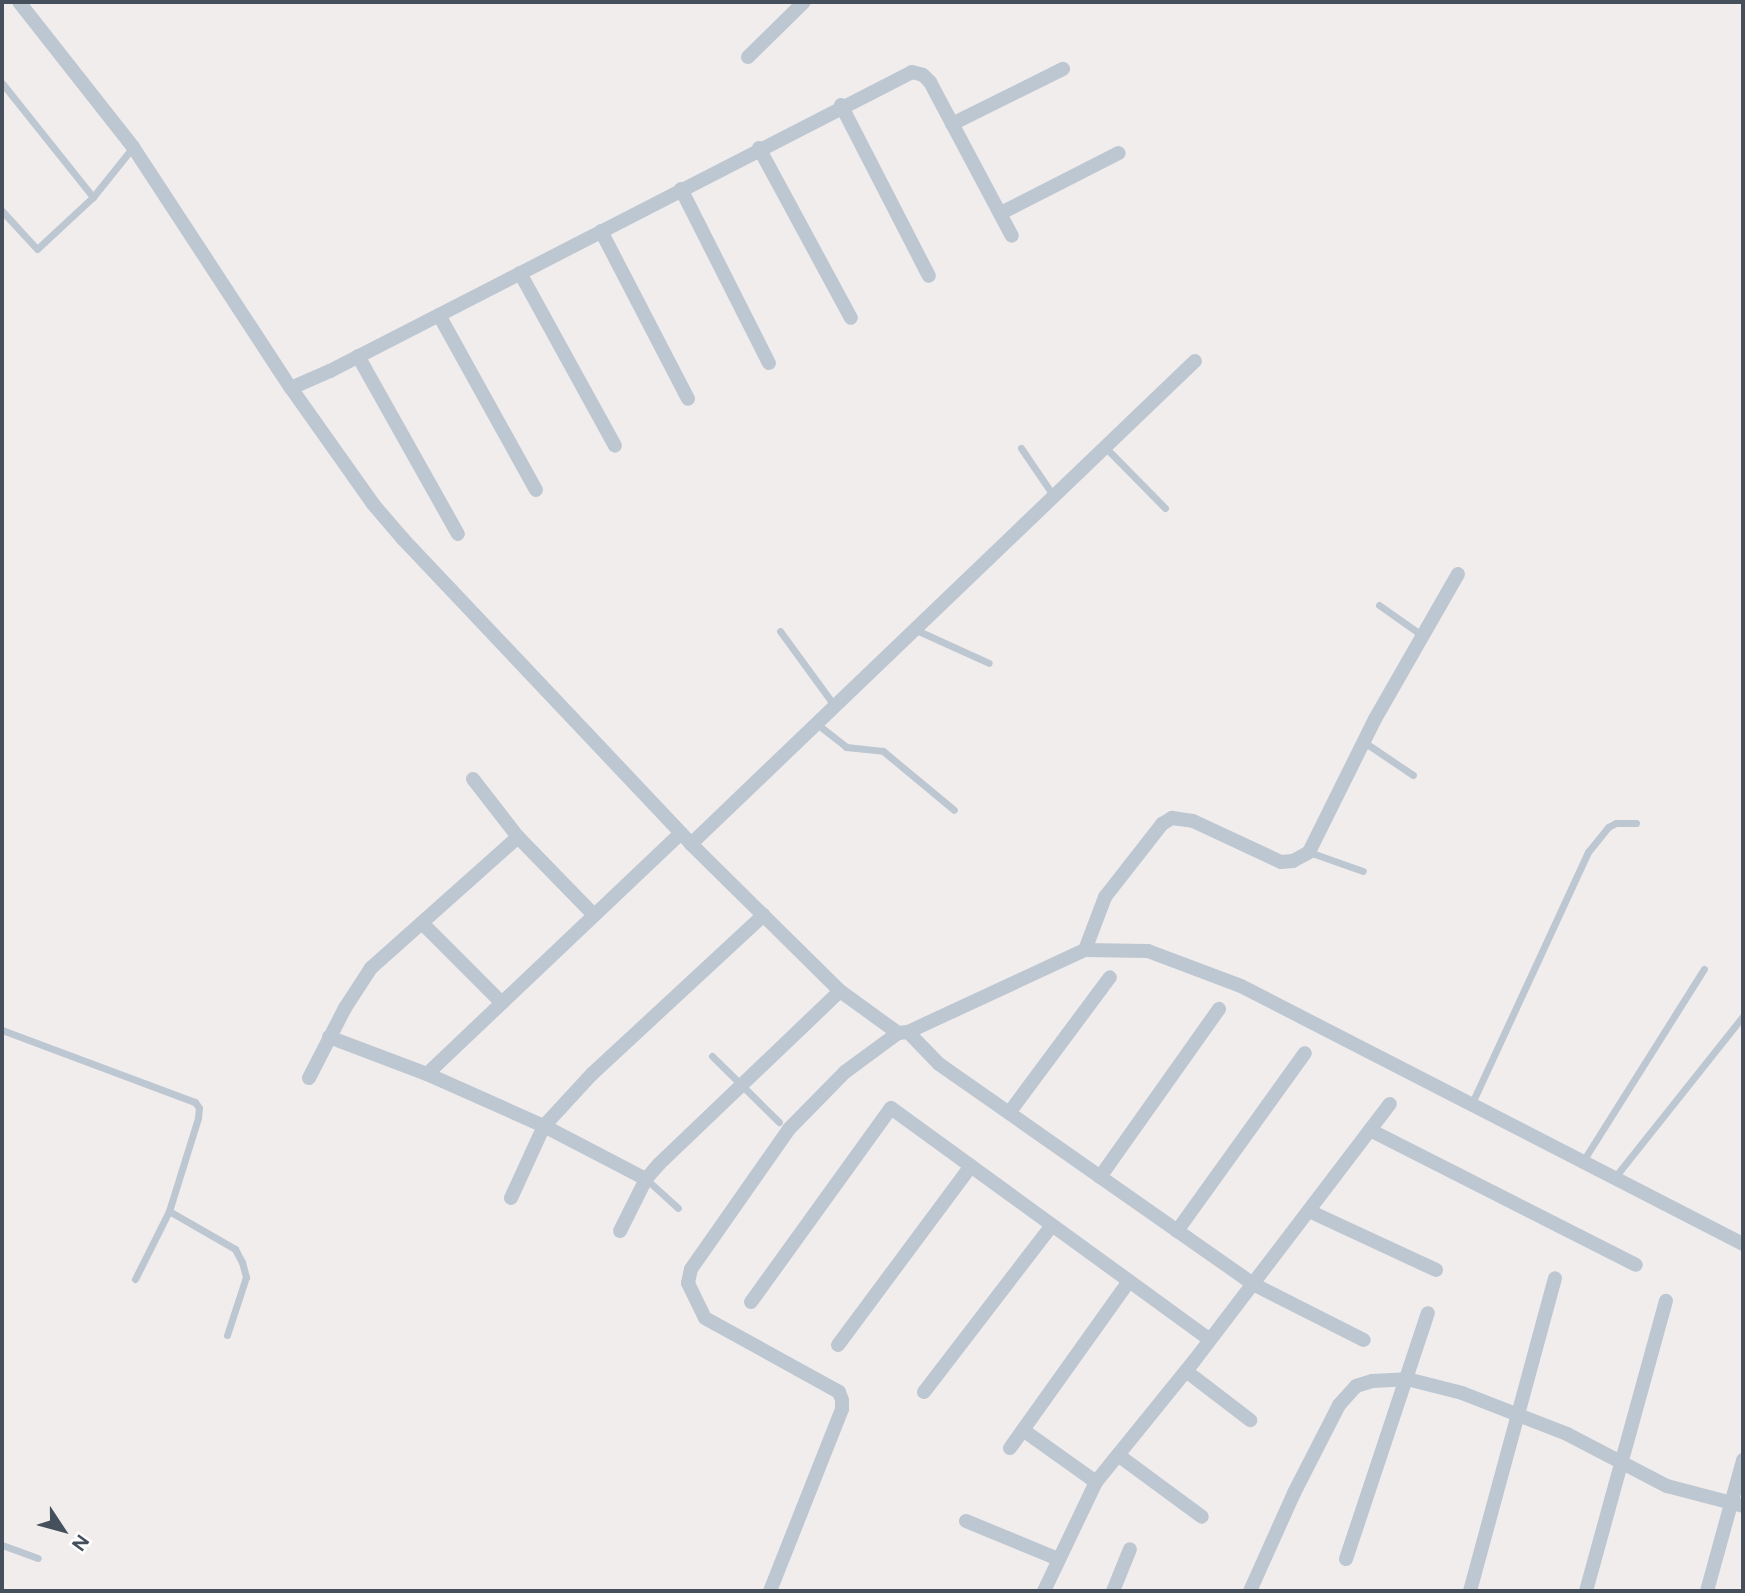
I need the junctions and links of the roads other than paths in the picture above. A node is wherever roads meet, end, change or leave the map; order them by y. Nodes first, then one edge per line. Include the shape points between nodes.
1 (19, 2) edge
2 (799, 4) edge
3 (748, 57) dead end
4 (1063, 69) dead end
5 (2, 83) edge
6 (841, 106) junction
7 (952, 124) junction
8 (133, 147) junction
9 (759, 148) junction
10 (1119, 153) dead end
11 (681, 189) junction
12 (93, 197) junction
13 (2, 211) edge
14 (1001, 213) junction
15 (601, 230) junction
16 (1012, 236) dead end
17 (520, 273) junction
18 (929, 276) dead end
19 (439, 315) junction
20 (851, 318) dead end
21 (358, 356) junction
22 (1195, 360) dead end
23 (769, 363) dead end
24 (291, 388) junction
25 (688, 399) dead end
26 (615, 446) dead end
27 (1104, 446) junction
28 (1021, 448) dead end
29 (536, 490) dead end
30 (1053, 495) junction
31 (1165, 508) dead end
32 (458, 534) dead end
33 (1458, 574) dead end
34 (1379, 605) dead end
35 (914, 629) junction
36 (779, 631) dead end
37 (1423, 636) junction
38 (989, 663) dead end
39 (834, 705) junction
40 (816, 722) junction
41 (1364, 742) junction
42 (1413, 775) dead end
43 (473, 779) dead end
44 (954, 810) dead end
45 (1636, 823) dead end
46 (518, 837) junction
47 (686, 838) junction
48 (1308, 852) junction
49 (1363, 871) dead end
50 (593, 914) junction
51 (764, 915) junction
52 (422, 923) junction
53 (1084, 950) junction
54 (1704, 969) dead end
55 (1110, 977) dead end
56 (840, 991) junction
57 (502, 1002) junction
58 (1219, 1009) dead end
59 (1743, 1016) edge
60 (2, 1030) edge
61 (903, 1032) junction
62 (329, 1037) junction
63 (1305, 1053) dead end
64 (712, 1056) dead end
65 (427, 1074) junction
66 (309, 1078) dead end
67 (741, 1087) junction
68 (1472, 1103) junction
69 (1390, 1104) dead end
70 (1009, 1113) junction
71 (779, 1122) dead end
72 (544, 1126) junction
73 (1370, 1130) junction
74 (1583, 1161) junction
75 (971, 1166) junction
76 (1100, 1177) junction
77 (1615, 1177) junction
78 (646, 1179) junction
79 (511, 1198) dead end
80 (678, 1208) dead end
81 (1309, 1210) junction
82 (169, 1211) junction
83 (1052, 1225) junction
84 (620, 1231) dead end
85 (1177, 1231) junction
86 (1743, 1244) edge
87 (1636, 1265) dead end
88 (1436, 1270) dead end
89 (1555, 1278) dead end
90 (135, 1279) dead end
91 (1129, 1281) junction
92 (1253, 1284) junction
93 (1667, 1301) dead end
94 (751, 1302) dead end
95 (1428, 1313) dead end
96 (227, 1335) dead end
97 (1210, 1340) junction
98 (1364, 1340) dead end
99 (838, 1345) dead end
100 (1186, 1371) junction
101 (1407, 1380) junction
102 (924, 1392) dead end
103 (1518, 1413) junction
104 (1250, 1420) dead end
105 (1023, 1430) junction
106 (1010, 1448) dead end
107 (1118, 1455) junction
108 (1743, 1460) edge
109 (1622, 1464) junction
110 (1096, 1482) junction
111 (1737, 1505) edge
112 (1202, 1517) dead end
113 (966, 1521) dead end
114 (2, 1545) edge
115 (1130, 1549) dead end
116 (38, 1558) dead end
117 (1058, 1559) junction
118 (1346, 1559) dead end
119 (770, 1591) edge
120 (1044, 1591) edge
121 (1113, 1591) edge
122 (1250, 1591) edge
123 (1470, 1591) edge
124 (1586, 1591) edge
125 (1707, 1591) edge

1 - 8 street
2 - 3 street
4 - 7 street
5 - 12 lane
6 - 7 street via 899,75 918,72 930,82
6 - 9 street
6 - 18 street
7 - 14 street
8 - 12 lane
8 - 24 street
9 - 11 street
9 - 20 street
10 - 14 street
11 - 15 street
11 - 23 street
12 - 13 lane via 37,249
14 - 16 street
15 - 17 street
15 - 25 street
17 - 19 street
17 - 26 street
19 - 21 street
19 - 29 street
21 - 24 street
21 - 32 street
22 - 27 street
24 - 47 street via 403,540
27 - 30 street
27 - 31 lane
28 - 30 lane
30 - 35 street
33 - 37 street
34 - 37 lane
35 - 38 lane
35 - 39 street
36 - 39 lane
37 - 41 street
39 - 40 street
40 - 44 lane via 846,747 883,751
40 - 47 street
41 - 42 lane
41 - 48 street
43 - 46 street
45 - 68 lane via 1608,827 1588,852
46 - 50 street
46 - 52 street
47 - 50 street
47 - 51 street
48 - 49 lane
48 - 53 street via 1281,862 1193,821 1172,818 1162,824 1105,897
50 - 57 street
51 - 56 street
51 - 72 street via 592,1074
52 - 57 street
52 - 62 street via 371,968
53 - 61 street
53 - 68 street via 1148,951 1241,986
54 - 74 lane
55 - 70 street
56 - 61 street
56 - 67 street
57 - 65 street
58 - 76 street
59 - 77 lane
60 - 82 lane via 195,1102 198,1118
61 - 70 street via 939,1064
61 - 119 street via 845,1072 789,1129 691,1269 688,1283 705,1318 839,1392 842,1400
62 - 65 street
62 - 66 street
63 - 85 street
64 - 67 lane
65 - 72 street
67 - 71 lane
67 - 78 street
68 - 74 street
69 - 73 street
70 - 76 street
72 - 78 street
72 - 79 street
73 - 81 street
73 - 87 street
74 - 77 street
75 - 83 street
75 - 94 street via 891,1108
75 - 99 street
76 - 85 street
77 - 86 street
78 - 80 lane
78 - 84 street
81 - 88 street
81 - 92 street
82 - 90 lane
82 - 96 lane via 235,1249 242,1262 246,1277
83 - 91 street
83 - 102 street
85 - 92 street
89 - 103 street
91 - 97 street
91 - 105 street
92 - 97 street
92 - 98 street
93 - 109 street
95 - 101 street
97 - 100 street
100 - 104 street
100 - 107 street
101 - 103 street
101 - 118 street
101 - 122 street via 1371,1381 1356,1387 1339,1405
103 - 109 street
103 - 123 street
105 - 106 street
105 - 110 street
107 - 110 street
107 - 112 street
108 - 111 street
109 - 111 street via 1667,1486
109 - 124 street
110 - 117 street
111 - 125 street
113 - 117 street
114 - 116 lane
115 - 121 street
117 - 120 street

